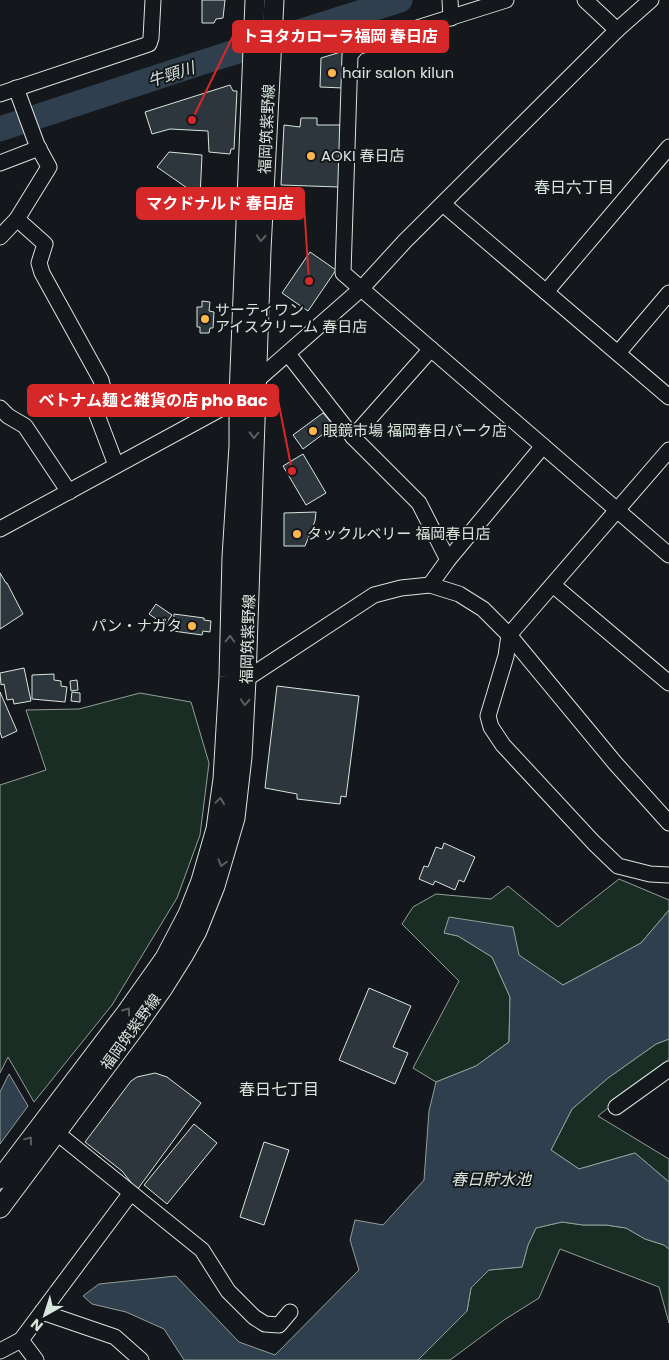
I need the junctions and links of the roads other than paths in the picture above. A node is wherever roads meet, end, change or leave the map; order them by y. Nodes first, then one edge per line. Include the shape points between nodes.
1 (153, 0) edge
2 (506, 0) edge
3 (585, 0) edge
4 (651, 0) edge
5 (264, 6) edge
6 (450, 9) edge
7 (617, 30) junction
8 (17, 91) junction
9 (0, 94) edge
10 (37, 145) junction
11 (669, 147) edge
12 (0, 163) edge
13 (443, 204) junction
14 (17, 219) junction
15 (0, 237) edge
16 (362, 288) junction
17 (546, 292) junction
18 (669, 294) edge
19 (431, 349) junction
20 (618, 353) junction
21 (288, 354) junction
22 (256, 382) junction
23 (239, 396) junction
24 (669, 397) edge
25 (0, 408) edge
26 (353, 437) junction
27 (543, 446) junction
28 (669, 450) edge
29 (116, 465) junction
30 (68, 492) junction
31 (617, 510) junction
32 (0, 529) edge
33 (669, 555) edge
34 (448, 560) junction
35 (430, 585) junction
36 (553, 585) junction
37 (509, 635) junction
38 (246, 679) junction
39 (669, 683) edge
40 (669, 823) edge
41 (669, 875) edge
42 (669, 1069) edge
43 (616, 1107) dead end
44 (56, 1133) junction
45 (0, 1179) edge
46 (130, 1194) junction
47 (0, 1208) edge
48 (42, 1312) junction
49 (290, 1312) dead end
50 (21, 1340) junction
51 (0, 1351) edge
52 (36, 1360) edge
53 (141, 1360) edge

1 - 8 street via 152,38 148,44
2 - 6 street
3 - 7 street
4 - 7 street
5 -> 22 main road, 福岡筑紫野線 via 270,67
5 - 23 main road, 福岡筑紫野線 via 251,69
6 - 16 street via 357,47 350,55 343,273
7 - 13 street
8 - 9 street
8 - 10 street
10 - 12 street
10 - 14 street via 49,167
11 - 17 street
13 - 16 street
13 - 17 street
14 - 15 street
14 - 29 street via 45,244 39,264 42,272 101,380 104,392 97,416
16 - 19 street
16 - 21 street
17 - 20 street
18 - 20 street
19 - 26 street
19 - 27 street
20 - 24 street
21 - 22 street
21 - 26 street
22 - 23 street
22 -> 38 main road, 福岡筑紫野線
23 - 29 street
45 -> 23 main road, 福岡筑紫野線 via 165,958 201,881 216,828 223,779
25 - 30 street via 25,426
26 - 34 street via 419,503
27 - 31 street
27 - 34 street
28 - 31 street
29 - 30 street
30 - 32 street
31 - 33 street
31 - 36 street
34 - 35 street
35 - 37 street via 459,594 475,604
35 - 38 street via 374,595
36 - 37 street
36 - 39 street
37 - 40 street
37 - 41 street via 488,716 503,745 618,866
38 -> 44 main road, 福岡筑紫野線 via 235,818 215,886 197,931 163,988
42 - 43 street
44 - 46 street
44 - 47 main road, 福岡筑紫野線
46 - 48 street
46 - 49 street via 202,1250 228,1290 254,1317 265,1324 279,1325
48 - 50 street
48 - 53 street via 115,1337
50 - 51 street
50 - 52 street

